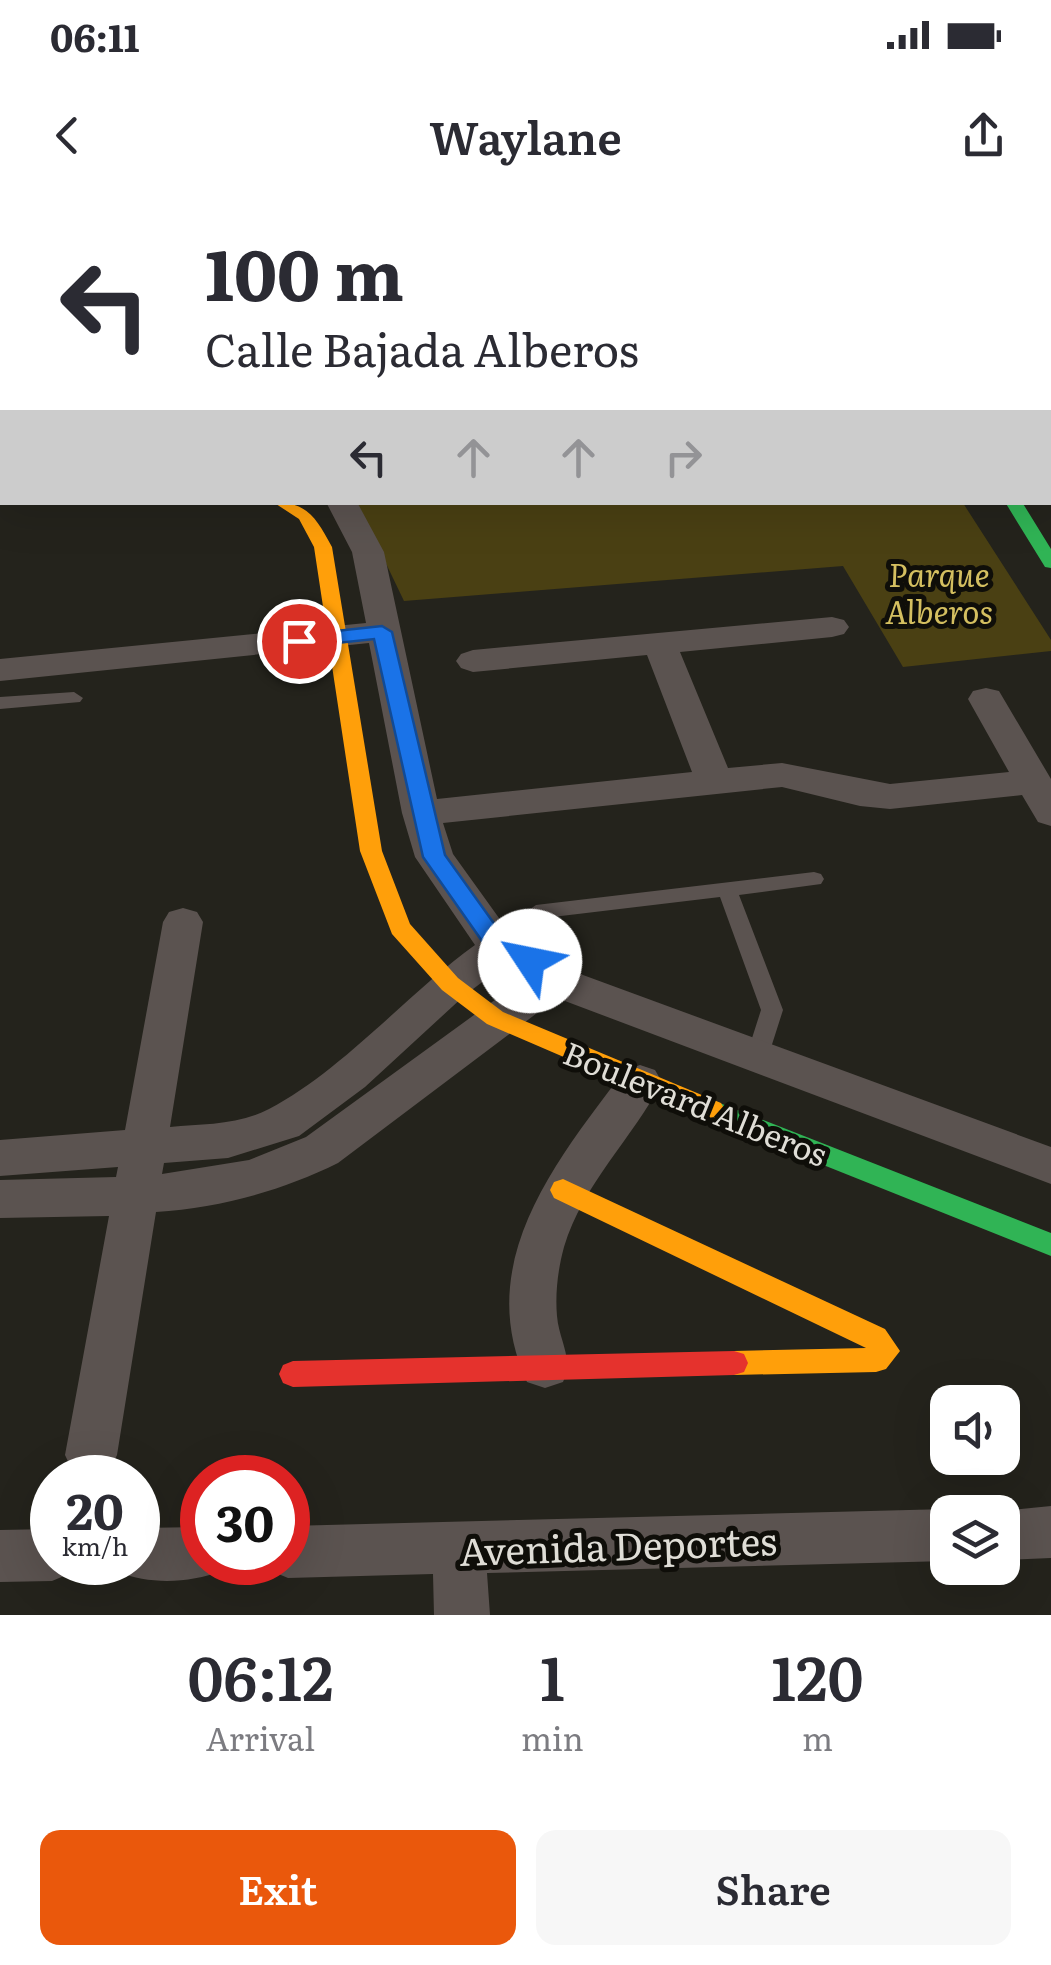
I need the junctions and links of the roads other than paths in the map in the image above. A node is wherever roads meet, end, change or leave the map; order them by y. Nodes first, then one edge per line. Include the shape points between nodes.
1 (286, 505) edge
2 (344, 505) edge
3 (1015, 505) edge
4 (1051, 563) edge
5 (832, 627) dead end
6 (382, 632) junction
7 (338, 636) junction
8 (658, 641) junction
9 (473, 661) dead end
10 (0, 670) edge
11 (74, 698) dead end
12 (986, 699) dead end
13 (0, 703) edge
14 (714, 780) junction
15 (1042, 798) edge
16 (421, 812) junction
17 (814, 879) dead end
18 (728, 891) junction
19 (536, 912) dead end
20 (183, 922) dead end
21 (505, 944) junction
22 (556, 978) junction
23 (450, 984) junction
24 (495, 1018) junction
25 (757, 1057) junction
26 (640, 1082) junction
27 (0, 1158) edge
28 (1051, 1166) edge
29 (142, 1171) junction
30 (563, 1190) junction
31 (0, 1199) edge
32 (1051, 1246) edge
33 (545, 1366) junction
34 (293, 1374) dead end
35 (92, 1455) dead end
36 (1051, 1532) edge
37 (1020, 1533) edge
38 (930, 1536) edge
39 (459, 1549) junction
40 (310, 1552) edge
41 (30, 1555) edge
42 (0, 1556) edge
43 (462, 1615) edge

1 - 7 street, Boulevard Alberos via 306,516 323,547
2 - 6 street, Boulevard Alberos via 368,552
3 - 4 street
5 - 8 street
6 - 7 street
6 - 16 street, Boulevard Alberos
7 - 10 street
7 - 23 street, Boulevard Alberos via 371,852 400,928
8 - 9 street
8 - 14 street
11 - 13 lane
12 - 15 street
14 - 15 street via 782,775 878,796
14 - 16 street
16 - 21 street, Boulevard Alberos via 434,857 490,935
17 - 18 lane
18 - 19 lane
18 - 25 lane via 772,1010
20 - 29 street
21 - 22 street, Boulevard Alberos
21 - 23 street
22 - 24 street
22 - 25 street, Boulevard Alberos
23 - 24 street, Boulevard Alberos
23 - 29 street via 350,1075 283,1123
24 - 26 street, Boulevard Alberos
24 - 29 street via 321,1151 242,1182
25 - 28 street, Boulevard Alberos
26 - 30 street
26 - 32 street, Boulevard Alberos
27 - 29 street
29 - 31 street
29 - 35 street
30 - 33 street via 535,1258 532,1317
30 - 33 street via 875,1338 886,1351 876,1360
33 - 34 street
36 - 37 street
38 - 39 street, Avenida Deportes
39 - 40 street, Avenida Deportes
39 - 43 street
41 - 42 street

